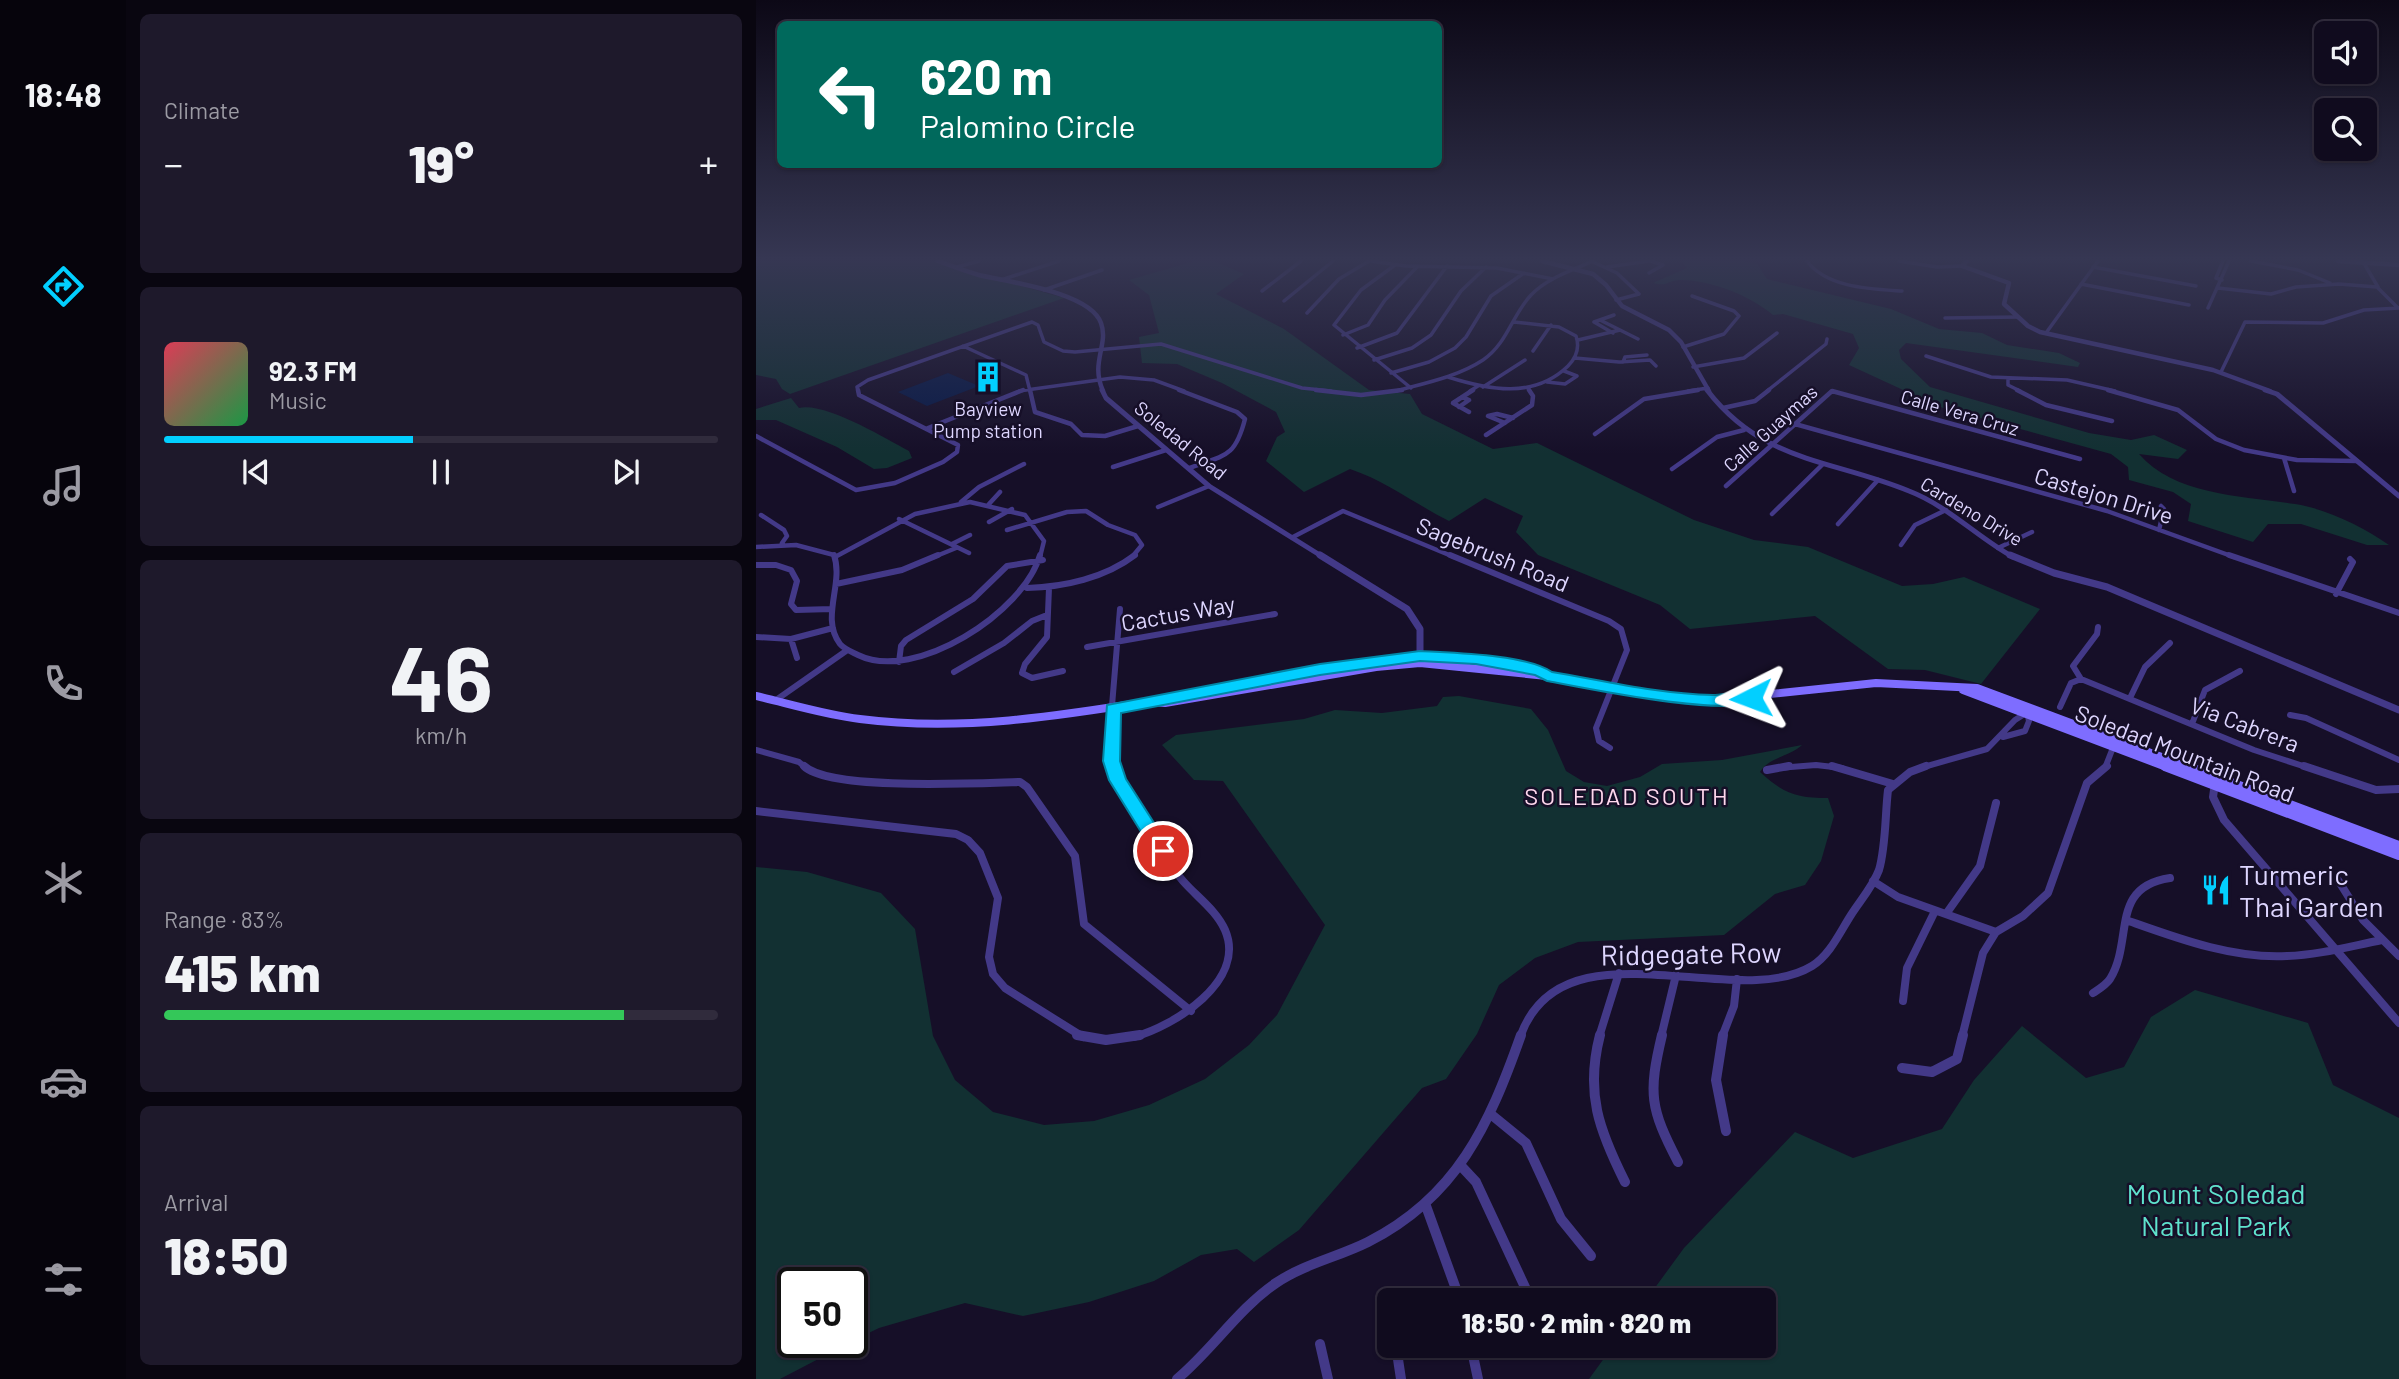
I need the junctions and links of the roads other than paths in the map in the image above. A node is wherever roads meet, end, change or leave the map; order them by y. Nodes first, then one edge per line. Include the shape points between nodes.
1 (1021, 325) edge
2 (1038, 325) edge
3 (1101, 325) edge
4 (1335, 325) edge
5 (1367, 325) edge
6 (1402, 325) edge
7 (1438, 325) edge
8 (1473, 325) edge
9 (1512, 325) edge
10 (1545, 325) edge
11 (1598, 325) edge
12 (1611, 325) edge
13 (1659, 325) edge
14 (1734, 325) edge
15 (2029, 325) edge
16 (2051, 325) edge
17 (2242, 325) edge
18 (1551, 326) junction
19 (1620, 330) junction
20 (1613, 332) junction
21 (1777, 332) dead end
22 (2046, 333) junction
23 (1343, 335) junction
24 (1638, 339) dead end
25 (1826, 339) dead end
26 (1578, 340) junction
27 (963, 346) junction
28 (1683, 346) junction
29 (1642, 347) dead end
30 (1100, 348) junction
31 (1357, 348) junction
32 (1532, 351) dead end
33 (1926, 356) dead end
34 (1649, 357) junction
35 (1575, 358) junction
36 (1374, 360) junction
37 (1525, 360) dead end
38 (1656, 366) dead end
39 (1693, 367) junction
40 (1564, 370) junction
41 (2221, 372) junction
42 (1391, 373) junction
43 (1448, 377) junction
44 (1097, 379) junction
45 (2008, 379) junction
46 (1547, 382) junction
47 (1481, 387) junction
48 (1029, 388) junction
49 (1411, 388) junction
50 (1528, 388) junction
51 (1708, 388) junction
52 (1832, 391) joint
53 (1723, 408) junction
54 (1469, 412) dead end
55 (1513, 418) junction
56 (2112, 421) dead end
57 (1506, 423) junction
58 (1795, 424) junction
59 (1138, 426) junction
60 (928, 428) junction
61 (1744, 430) junction
62 (1595, 433) dead end
63 (1486, 435) dead end
64 (756, 436) edge
65 (1771, 446) junction
66 (1166, 450) junction
67 (2284, 458) junction
68 (2080, 459) dead end
69 (2357, 461) junction
70 (1024, 464) dead end
71 (1823, 464) junction
72 (1113, 467) dead end
73 (1189, 468) junction
74 (1672, 469) dead end
75 (1878, 480) junction
76 (1209, 486) junction
77 (1726, 486) dead end
78 (2294, 491) dead end
79 (1000, 492) dead end
80 (2399, 496) edge
81 (961, 502) junction
82 (989, 504) junction
83 (2161, 506) dead end
84 (1158, 507) dead end
85 (1012, 509) junction
86 (1947, 510) junction
87 (1772, 514) dead end
88 (761, 515) dead end
89 (899, 519) junction
90 (1034, 520) junction
91 (989, 522) dead end
92 (1838, 524) dead end
93 (1007, 530) dead end
94 (2159, 530) junction
95 (2032, 532) dead end
96 (970, 535) dead end
97 (1293, 537) junction
98 (782, 543) junction
99 (1901, 545) dead end
100 (954, 546) junction
101 (756, 547) edge
102 (1998, 548) junction
103 (969, 553) dead end
104 (834, 555) junction
105 (2350, 559) dead end
106 (1043, 560) junction
107 (756, 565) edge
108 (836, 584) junction
109 (1027, 587) junction
110 (1049, 588) junction
111 (2336, 594) junction
112 (832, 609) junction
113 (1120, 609) dead end
114 (2399, 613) edge
115 (1275, 614) dead end
116 (1047, 615) junction
117 (2098, 627) dead end
118 (833, 628) junction
119 (756, 637) edge
120 (791, 639) junction
121 (1118, 641) junction
122 (2170, 643) dead end
123 (1087, 647) dead end
124 (846, 651) junction
125 (797, 658) dead end
126 (1420, 660) junction
127 (899, 662) junction
128 (1063, 671) dead end
129 (2240, 671) dead end
130 (954, 672) dead end
131 (2081, 679) junction
132 (1611, 688) junction
133 (756, 696) edge
134 (2130, 698) junction
135 (776, 700) junction
136 (2060, 707) dead end
137 (1113, 709) junction
138 (2028, 710) junction
139 (2399, 710) edge
140 (2290, 715) dead end
141 (2192, 724) junction
142 (2003, 737) junction
143 (2114, 746) junction
144 (1611, 748) dead end
145 (756, 750) edge
146 (2399, 760) edge
147 (1767, 770) dead end
148 (2216, 781) junction
149 (1893, 784) junction
150 (2399, 789) edge
151 (1996, 803) dead end
152 (756, 811) edge
153 (2399, 846) edge
154 (2399, 855) edge
155 (2170, 878) dead end
156 (2338, 880) dead end
157 (1873, 881) junction
158 (1935, 911) junction
159 (1947, 914) junction
160 (2126, 920) junction
161 (1996, 932) junction
162 (2382, 940) junction
163 (2336, 949) junction
164 (2399, 956) edge
165 (1619, 973) junction
166 (1676, 975) junction
167 (1737, 979) junction
168 (2093, 993) dead end
169 (1903, 1001) dead end
170 (1191, 1011) junction
171 (2399, 1023) edge
172 (1902, 1068) dead end
173 (1493, 1116) junction
174 (1726, 1131) dead end
175 (1678, 1162) dead end
176 (1462, 1167) junction
177 (1625, 1182) dead end
178 (1426, 1206) junction
179 (1591, 1256) dead end
180 (1456, 1288) edge
181 (1525, 1288) edge
182 (1320, 1345) dead end
183 (1398, 1358) edge
184 (1474, 1358) edge
185 (1177, 1379) edge
186 (1328, 1379) edge
187 (1401, 1379) edge
188 (1478, 1379) edge

1 - 27 street
2 - 30 street via 1044,342 1063,351
3 - 30 street
4 - 23 street
5 - 23 street
6 - 31 street via 1397,333
7 - 36 street via 1412,348
8 - 42 street via 1455,348 1429,362
9 - 43 street via 1491,354
10 - 18 street
11 - 20 street
12 - 19 street
13 - 28 street, Cardeno Drive
14 - 28 street via 1710,341
15 - 22 street
16 - 22 street
17 - 41 street
18 - 26 street via 1566,329
18 - 32 street
19 - 20 street
19 - 24 street
20 - 26 street
21 - 39 street via 1744,358
22 - 41 street
23 - 31 street
25 - 53 street via 1826,344 1755,401
26 - 35 street
27 - 48 street via 1019,369
27 - 60 street via 857,387 859,395
28 - 39 street, Cardeno Drive
29 - 34 street
30 - 44 street
30 - 49 street via 1172,346 1302,388 1361,395
31 - 36 street
33 - 45 street
34 - 35 street via 1623,362
34 - 38 street
35 - 40 street
36 - 42 street
37 - 47 street
39 - 51 street, Cardeno Drive
40 - 46 street
40 - 46 street via 1577,376 1565,384
41 - 69 street via 2277,394
42 - 49 street
43 - 47 street
43 - 49 street
44 - 48 street
44 - 59 street, Soledad Road via 1105,398
44 - 73 street via 1133,376 1154,380 1245,419 1238,445 1223,456
45 - 56 street via 2008,385 2029,398
45 - 67 street via 2067,380 2151,400 2178,410 2221,442
46 - 50 street
47 - 50 street
47 - 54 street via 1462,397 1469,400 1459,407
48 - 59 street via 1035,412 1071,424 1082,435 1105,436
48 - 60 street
50 - 55 street via 1532,405
51 - 53 street, Cardeno Drive
51 - 62 street via 1644,399
52 - 58 street, Calle Guaymas
52 - 68 street, Calle Vera Cruz
53 - 61 street, Cardeno Drive
55 - 57 street
55 - 57 street via 1489,415
57 - 63 street
58 - 65 street, Calle Guaymas
58 - 94 street, Castejon Drive via 2107,511
59 - 66 street, Soledad Road
60 - 64 street via 958,445 957,452 942,463 883,487 851,489
61 - 65 street, Cardeno Drive
61 - 74 street via 1717,437
65 - 71 street, Cardeno Drive
65 - 77 street, Calle Guaymas
66 - 72 street
66 - 73 street, Soledad Road
67 - 69 street
67 - 78 street
69 - 80 street
70 - 81 street via 979,487
71 - 75 street, Cardeno Drive
71 - 87 street
73 - 76 street, Soledad Road
75 - 86 street, Cardeno Drive
75 - 92 street
76 - 84 street
76 - 97 street, Soledad Road
79 - 82 street
81 - 82 street
81 - 89 street
82 - 85 street
83 - 94 street
85 - 90 street
85 - 91 street
86 - 99 street via 1915,525
86 - 102 street, Cardeno Drive
88 - 98 street via 784,530 788,536
89 - 100 street
89 - 104 street
90 - 93 street
90 - 106 street via 1045,538
90 - 110 street via 1086,511 1135,535 1142,545 1135,558 1120,568
94 - 111 street, Castejon Drive
95 - 102 street
96 - 100 street
97 - 126 street, Soledad Road via 1407,609 1420,629
97 - 132 street, Sagebrush Road via 1343,512 1609,621 1621,629 1627,650
98 - 101 street
98 - 104 street via 812,546
100 - 103 street
100 - 108 street via 902,570
102 - 139 street, Cardeno Drive via 2054,573 2107,587
104 - 108 street via 839,570
105 - 111 street via 2353,562
106 - 109 street
106 - 127 street via 1007,566 973,599 906,640
107 - 112 street via 791,570 797,581 791,604 796,610
108 - 112 street
109 - 110 street
109 - 127 street via 968,634 934,652
110 - 116 street
111 - 114 street, Castejon Drive
112 - 118 street
113 - 121 street
115 - 121 street, Cactus Way
116 - 128 street via 1049,633 1044,645 1025,663 1022,673 1032,678
116 - 130 street
117 - 131 street via 2073,666
118 - 120 street
118 - 124 street
119 - 120 street
120 - 125 street
121 - 123 street, Cactus Way
121 - 137 street
122 - 134 street via 2144,667
124 - 127 street via 867,662
124 - 135 street
126 - 132 main road, Soledad Mountain Road via 1476,659
126 - 137 main road, Soledad Mountain Road
129 - 141 street via 2205,690
131 - 134 street, Via Cabrera
131 - 136 street via 2071,683
132 - 138 main road, Soledad Mountain Road via 1713,700 1906,682 1957,688
132 - 144 street, Sagebrush Road via 1596,728 1599,741
133 - 135 main road, Soledad Mountain Road
134 - 141 street, Via Cabrera
135 - 137 main road, Soledad Mountain Road via 859,719 943,726 1030,721
137 - 170 street via 1111,761 1118,780 1178,874 1221,920 1227,934 1219,977
138 - 142 street via 2017,716
138 - 142 street via 2025,731
138 - 143 main road, Soledad Mountain Road
138 - 148 main road, Soledad Mountain Road
140 - 146 street
141 - 150 street, Via Cabrera via 2254,750 2376,790
142 - 149 street via 1984,751 1917,767
143 - 148 main road, Soledad Mountain Road
143 - 161 street via 2107,766 2087,783 2048,892 2024,916
145 - 170 street via 794,759 820,776 915,784 1020,782 1075,856 1084,924
147 - 149 street via 1798,763 1827,764
148 - 153 main road, Soledad Mountain Road
148 - 154 main road, Soledad Mountain Road
148 - 163 street via 2213,797 2224,820
149 - 157 street, Ridgegate Row via 1888,790 1879,869
151 - 159 street via 1980,866
152 - 170 street via 957,834 968,840 980,853 998,898 989,957 993,974 1004,988 1078,1036 1111,1041 1135,1037
155 - 160 street via 2147,881 2135,891
156 - 162 street
157 - 158 street via 1898,897
157 - 167 street, Ridgegate Row via 1814,965 1775,980
158 - 159 street
158 - 169 street via 1907,968
159 - 161 street
160 - 163 street via 2185,942 2258,956
160 - 168 street via 2109,980
161 - 172 street via 1983,953 1957,1059 1932,1072
162 - 163 street
162 - 164 street
163 - 171 street
165 - 166 street, Ridgegate Row
165 - 173 street, Ridgegate Row via 1573,983 1535,1008 1525,1021
165 - 177 street via 1592,1081 1610,1152
166 - 167 street, Ridgegate Row
166 - 175 street via 1651,1081 1658,1124
167 - 174 street via 1735,1009 1716,1066 1717,1100
173 - 176 street, Ridgegate Row
173 - 179 street via 1529,1147 1561,1222
176 - 178 street, Ridgegate Row
176 - 181 street via 1476,1182
178 - 180 street
178 - 185 street, Ridgegate Row via 1378,1237 1277,1283 1251,1304 1198,1364
182 - 186 street
183 - 187 street
184 - 188 street

